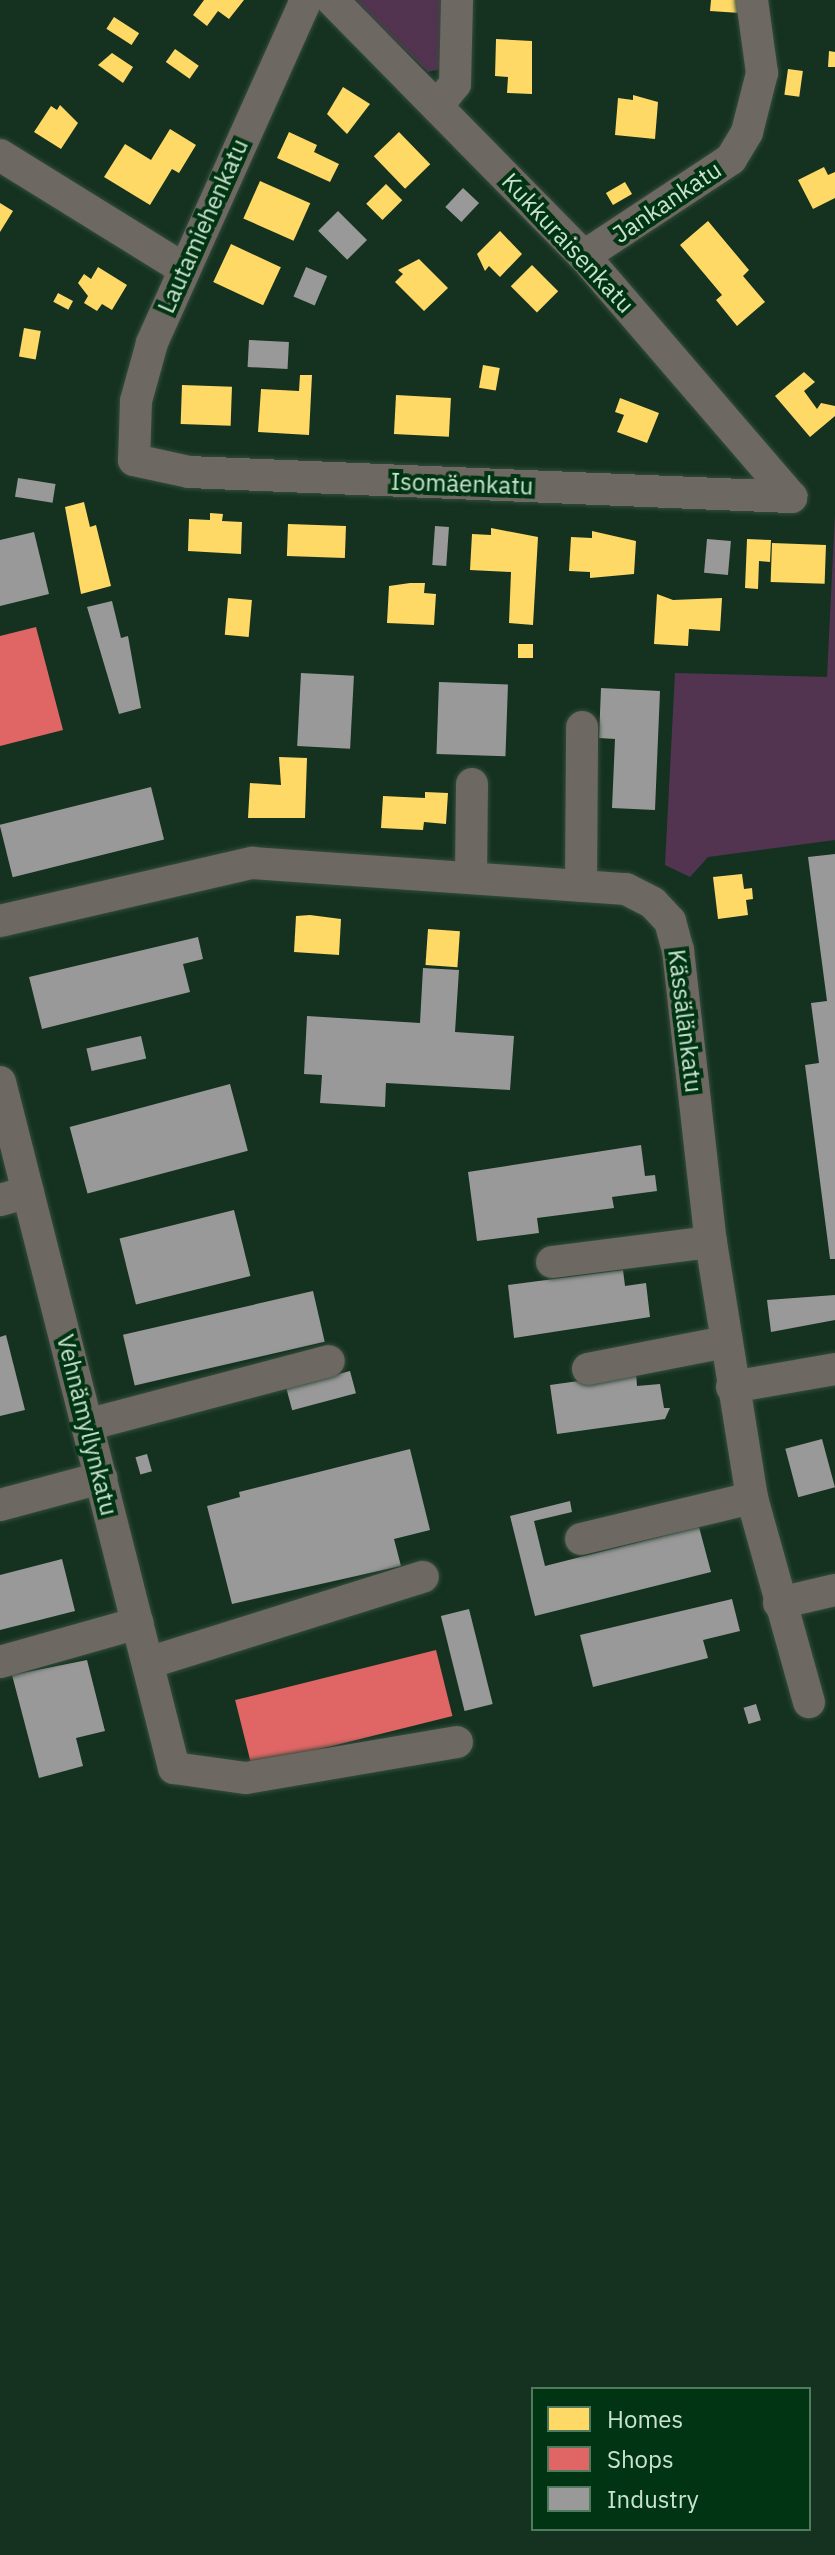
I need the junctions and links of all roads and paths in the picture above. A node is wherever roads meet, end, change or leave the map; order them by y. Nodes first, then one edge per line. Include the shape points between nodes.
1 (306, 0) edge
2 (332, 0) edge
3 (457, 0) edge
4 (752, 0) edge
5 (438, 105) junction
6 (0, 155) edge
7 (584, 256) junction
8 (182, 268) junction
9 (134, 460) joint
10 (791, 497) joint
11 (582, 727) dead end
12 (472, 784) dead end
13 (471, 878) junction
14 (581, 886) junction
15 (0, 921) edge
16 (0, 1082) edge
17 (14, 1196) edge
18 (711, 1242) junction
19 (552, 1262) dead end
20 (725, 1342) junction
21 (329, 1361) dead end
22 (588, 1369) dead end
23 (835, 1369) edge
24 (732, 1387) junction
25 (87, 1425) junction
26 (101, 1478) junction
27 (752, 1498) junction
28 (0, 1505) edge
29 (581, 1539) dead end
30 (423, 1577) dead end
31 (835, 1590) edge
32 (779, 1603) junction
33 (138, 1623) junction
34 (0, 1662) edge
35 (148, 1663) junction
36 (809, 1702) dead end
37 (457, 1742) dead end

1 - 8 street, Lautamiehenkatu
2 - 5 street, Kukkuraisenkatu
3 - 5 street via 455,84
4 - 7 street, Jankankatu via 762,73 747,132 731,159
5 - 7 street, Kukkuraisenkatu
6 - 8 street
7 - 10 street, Kukkuraisenkatu
8 - 9 street, Lautamiehenkatu via 136,401
9 - 10 street, Isomäenkatu via 189,472
11 - 14 street
12 - 13 street
13 - 14 street, Kässälänkatu
13 - 15 street, Kässälänkatu via 252,863
14 - 18 street, Kässälänkatu via 626,889 653,903 670,921 678,950
16 - 17 street, Vehnämyllynkatu
17 - 25 street, Vehnämyllynkatu
18 - 19 street
18 - 20 street, Kässälänkatu
20 - 22 street
20 - 24 street, Kässälänkatu
21 - 25 street
23 - 24 street
24 - 27 street, Kässälänkatu
25 - 26 street, Vehnämyllynkatu
26 - 28 street
26 - 33 street, Vehnämyllynkatu
27 - 29 street
27 - 32 street, Kässälänkatu
30 - 35 street
31 - 32 street
32 - 36 street, Kässälänkatu
33 - 34 street
33 - 35 street, Vehnämyllynkatu
35 - 37 street, Vehnämyllynkatu via 174,1768 192,1766 246,1778

